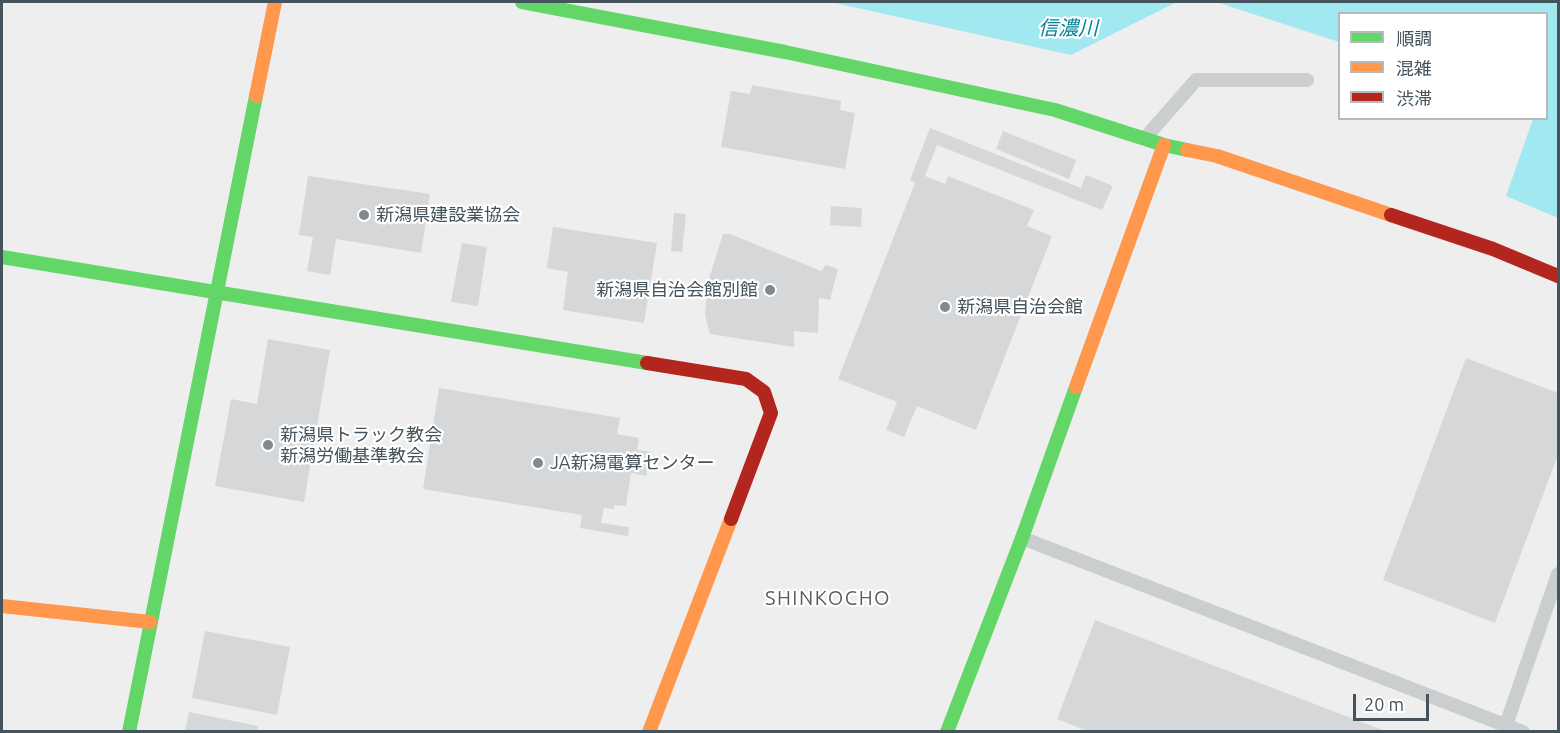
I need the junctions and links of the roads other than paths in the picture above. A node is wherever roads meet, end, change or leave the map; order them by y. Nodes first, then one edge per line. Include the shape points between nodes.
1 (275, 2) edge
2 (522, 2) edge
3 (1307, 80) dead end
4 (1145, 139) junction
5 (1164, 145) junction
6 (2, 257) edge
7 (1558, 276) edge
8 (218, 294) junction
9 (1022, 538) junction
10 (1558, 574) edge
11 (2, 606) edge
12 (150, 622) junction
13 (1506, 725) junction
14 (129, 732) edge
15 (649, 732) edge
16 (947, 732) edge
17 (1523, 732) edge

1 - 8 street
2 - 4 street via 914,78 1055,110
3 - 4 lane via 1196,80
4 - 5 street
5 - 7 street via 1217,156 1493,249
5 - 9 street
6 - 8 street
8 - 12 street
8 - 15 street via 746,379 764,392 771,413
9 - 13 lane
9 - 16 street
10 - 13 lane
11 - 12 street
12 - 14 street
13 - 17 lane

